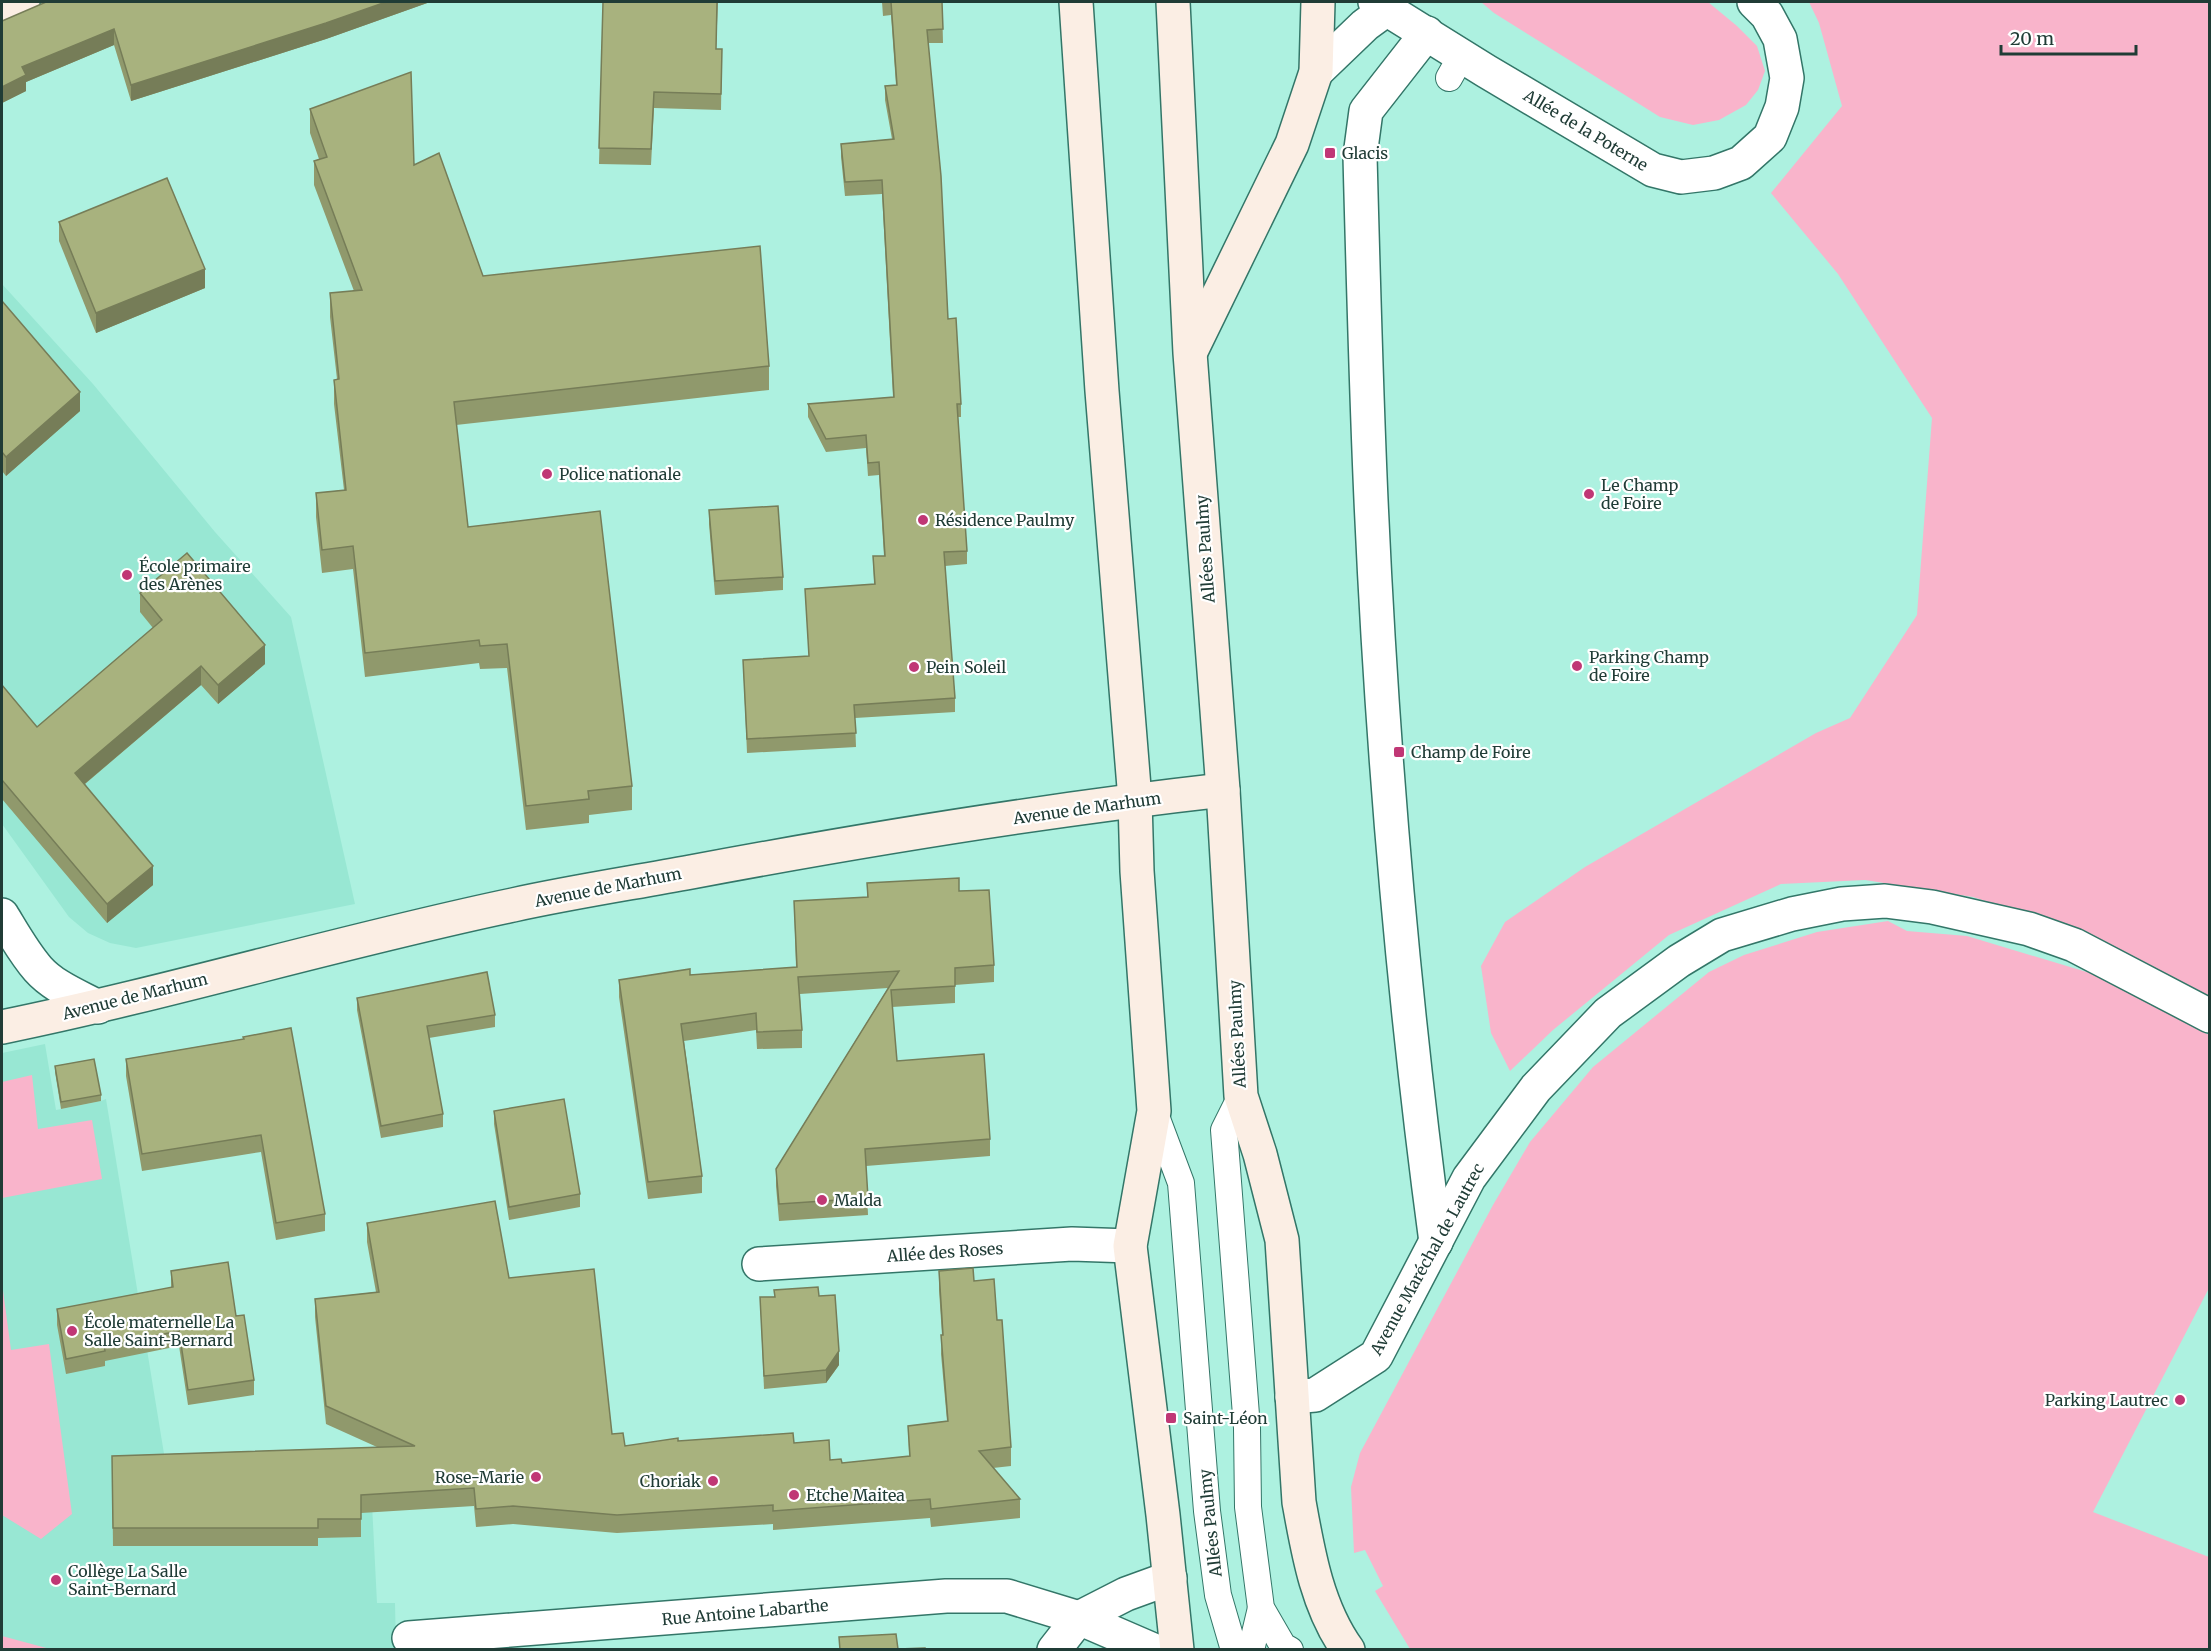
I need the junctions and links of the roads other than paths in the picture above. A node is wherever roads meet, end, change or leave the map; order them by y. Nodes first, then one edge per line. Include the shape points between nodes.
1 (23, 2) edge
2 (1076, 2) edge
3 (1173, 2) edge
4 (1318, 2) edge
5 (1754, 2) edge
6 (1381, 5) edge
7 (2, 11) edge
8 (1427, 33) junction
9 (1316, 72) junction
10 (1190, 353) junction
11 (1223, 790) junction
12 (1135, 800) junction
13 (2, 915) edge
14 (98, 1007) junction
15 (2210, 1016) edge
16 (2, 1027) edge
17 (1241, 1096) junction
18 (1154, 1111) junction
19 (1436, 1242) junction
20 (1131, 1246) junction
21 (759, 1264) dead end
22 (1292, 1397) junction
23 (1170, 1578) junction
24 (1261, 1608) junction
25 (1079, 1618) junction
26 (409, 1638) dead end
27 (1054, 1650) edge
28 (1093, 1650) edge
29 (1153, 1650) edge
30 (1177, 1650) edge
31 (1234, 1650) edge
32 (1251, 1650) edge
33 (1290, 1650) edge
34 (1348, 1650) edge

1 - 7 main road
2 - 12 main road
3 - 10 main road, Allées Paulmy
4 - 9 main road
5 - 8 street, Allée de la Poterne via 1767,15 1780,39 1787,78 1782,107 1770,137 1741,163 1714,173 1681,177 1653,170 1455,67
6 - 8 street, Allée de la Poterne
6 - 9 street
8 - 19 street via 1366,111 1360,156 1371,500 1385,751 1411,1033
9 - 10 main road via 1292,144
10 - 11 main road, Allées Paulmy
11 - 12 main road, Avenue de Marhum
11 - 17 main road, Allées Paulmy
12 - 14 main road, Avenue de Marhum via 836,845 513,905
12 - 18 main road
13 - 14 street via 40,971
14 - 16 main road, Avenue de Marhum
15 - 19 street, Avenue Maréchal de Lautrec via 2074,945 1982,917 1885,902 1842,904 1792,914 1722,935 1608,1013 1536,1088 1500,1134 1468,1178
17 - 22 main road, Allées Paulmy via 1282,1240
17 - 24 lane, Allées Paulmy via 1224,1130 1247,1428 1248,1507
18 - 20 main road
18 - 31 lane, Allées Paulmy via 1181,1183 1207,1511 1218,1595
19 - 22 street, Avenue Maréchal de Lautrec via 1376,1356 1315,1395
20 - 21 street, Allée des Roses via 1072,1244
20 - 23 main road
22 - 34 main road, Allées Paulmy via 1299,1502 1306,1543 1322,1602
23 - 25 street via 1126,1594
23 - 30 main road
24 - 32 lane, Allées Paulmy
24 - 33 lane, Allées Paulmy via 1283,1646
25 - 26 street, Rue Antoine Labarthe via 1007,1596 946,1596
25 - 27 street
25 - 28 street
25 - 29 street, Rue Antoine Labarthe

